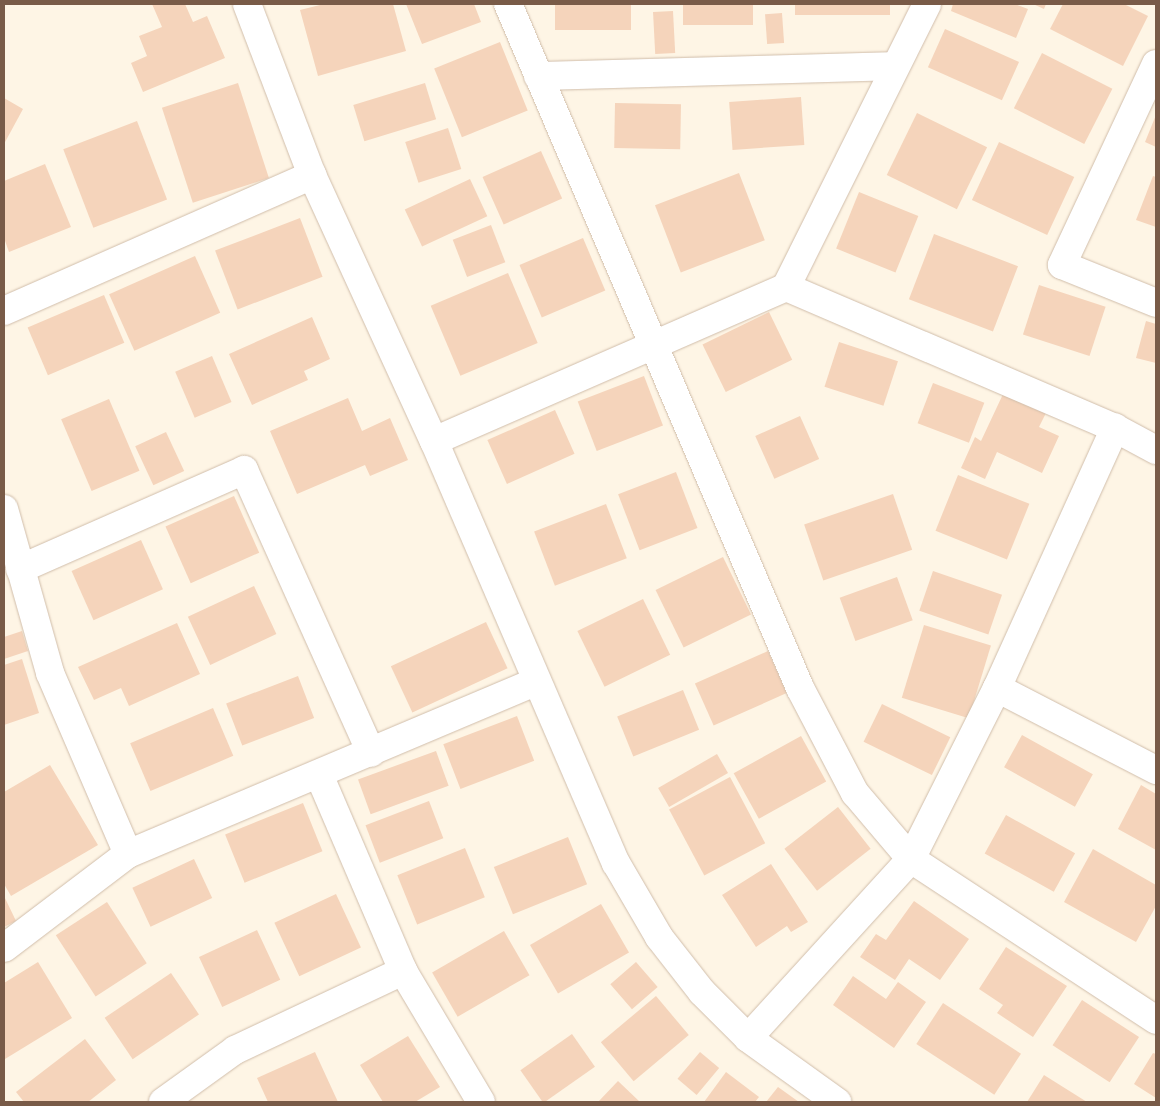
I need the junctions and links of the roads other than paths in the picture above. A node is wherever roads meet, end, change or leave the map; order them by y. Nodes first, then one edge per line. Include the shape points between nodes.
1 (247, 4) edge
2 (508, 4) edge
3 (927, 4) edge
4 (1156, 64) edge
5 (894, 66) junction
6 (538, 76) junction
7 (312, 175) junction
8 (786, 287) junction
9 (1156, 303) edge
10 (4, 311) edge
11 (657, 345) junction
12 (1115, 428) junction
13 (434, 441) junction
14 (1156, 450) edge
15 (4, 509) edge
16 (20, 569) junction
17 (536, 682) junction
18 (997, 688) junction
19 (371, 753) junction
20 (1156, 770) edge
21 (320, 777) junction
22 (128, 854) junction
23 (911, 859) junction
24 (4, 948) edge
25 (403, 971) junction
26 (1156, 1020) edge
27 (748, 1038) junction
28 (163, 1102) edge
29 (481, 1102) edge
30 (837, 1102) edge

1 - 7 street
2 - 6 street
3 - 5 street
4 - 9 street via 1062,265
5 - 6 street
5 - 8 street
6 - 11 street
7 - 10 street
7 - 13 street
8 - 11 street
8 - 12 street
11 - 13 street
11 - 23 street via 817,724 855,793
12 - 14 street
12 - 18 street
13 - 17 street
15 - 16 street
16 - 19 street via 244,470
16 - 22 street via 50,673
17 - 19 street
17 - 27 street via 636,900 680,965
18 - 20 street
18 - 23 street
19 - 21 street
21 - 22 street
21 - 25 street
22 - 24 street
23 - 26 street
23 - 27 street
25 - 28 street via 235,1050
25 - 29 street
27 - 30 street

